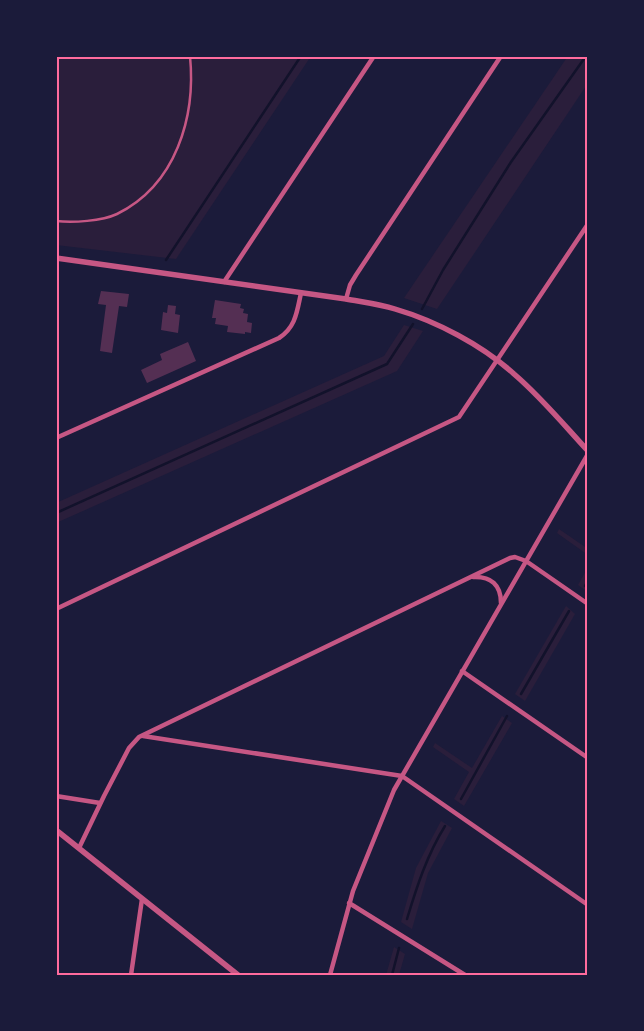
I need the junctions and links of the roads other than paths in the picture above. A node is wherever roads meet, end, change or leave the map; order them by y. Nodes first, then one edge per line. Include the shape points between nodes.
1 (190, 56) edge
2 (374, 56) edge
3 (501, 56) edge
4 (56, 222) edge
5 (588, 224) edge
6 (56, 258) edge
7 (224, 282) junction
8 (301, 293) junction
9 (346, 299) junction
10 (498, 361) junction
11 (56, 438) edge
12 (588, 452) edge
13 (526, 561) junction
14 (470, 578) junction
15 (500, 604) junction
16 (588, 604) edge
17 (56, 609) edge
18 (462, 671) junction
19 (142, 736) junction
20 (588, 758) edge
21 (402, 776) junction
22 (56, 796) edge
23 (100, 803) junction
24 (56, 830) edge
25 (79, 848) junction
26 (142, 899) junction
27 (349, 903) junction
28 (588, 905) edge
29 (131, 975) edge
30 (238, 975) edge
31 (330, 975) edge
32 (465, 975) edge

1 - 4 lane via 192,78 185,130 164,174 139,200 116,214 90,220
2 - 7 street
3 - 9 street via 356,275
5 - 10 street
6 - 7 street
7 - 8 street
8 - 9 street
8 - 11 street via 294,324 280,338
9 - 10 street via 408,313 460,337
10 - 12 street
10 - 17 street via 459,417
12 - 13 street
13 - 14 street via 513,557
13 - 15 street
13 - 16 street
14 - 15 street via 493,581 500,591
14 - 19 street
15 - 18 street
18 - 20 street
18 - 21 street
19 - 21 street
19 - 23 street via 131,745
21 - 27 street
21 - 28 street
22 - 23 street
23 - 25 street
24 - 25 street
25 - 26 street
26 - 29 street
26 - 30 street
27 - 31 street
27 - 32 street

